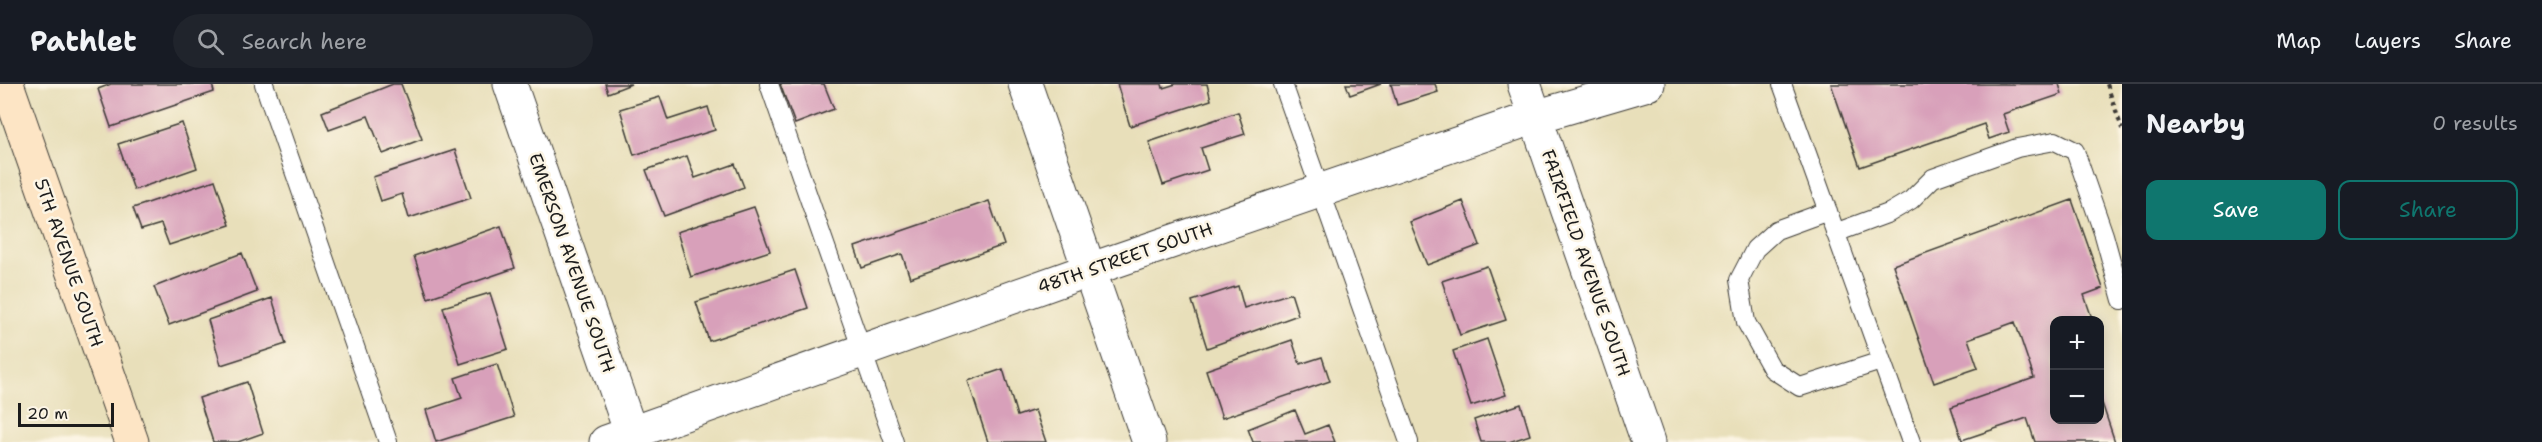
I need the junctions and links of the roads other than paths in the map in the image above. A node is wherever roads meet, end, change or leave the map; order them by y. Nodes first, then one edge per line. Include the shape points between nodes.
1 (7, 84) edge
2 (264, 84) edge
3 (510, 84) edge
4 (770, 84) edge
5 (1025, 84) edge
6 (1283, 84) edge
7 (1524, 84) edge
8 (1648, 84) edge
9 (1782, 84) edge
10 (1535, 117) junction
11 (1320, 191) junction
12 (1828, 211) junction
13 (1835, 232) junction
14 (1089, 270) junction
15 (2122, 300) edge
16 (864, 350) junction
17 (1881, 361) junction
18 (624, 439) edge
19 (132, 442) edge
20 (388, 442) edge
21 (894, 442) edge
22 (1149, 442) edge
23 (1408, 442) edge
24 (1648, 442) edge
25 (1911, 442) edge

1 - 19 street, 5TH AVENUE SOUTH
2 - 20 lane
3 - 18 street, EMERSON AVENUE SOUTH
4 - 16 lane
5 - 14 street
6 - 11 lane
7 - 10 street, FAIRFIELD AVENUE SOUTH
8 - 10 street, 48TH STREET SOUTH
9 - 12 lane
10 - 11 street, 48TH STREET SOUTH
10 - 24 street, FAIRFIELD AVENUE SOUTH
11 - 14 street, 48TH STREET SOUTH
11 - 23 lane
12 - 13 lane
12 - 17 lane via 1776,230 1755,249 1739,280 1746,322 1772,369 1800,387
13 - 15 lane via 1888,213 1911,200 1933,178 2017,148 2055,141 2075,151
13 - 17 lane
14 - 16 street, 48TH STREET SOUTH
14 - 22 street
16 - 18 street, 48TH STREET SOUTH
16 - 21 lane
17 - 25 lane

